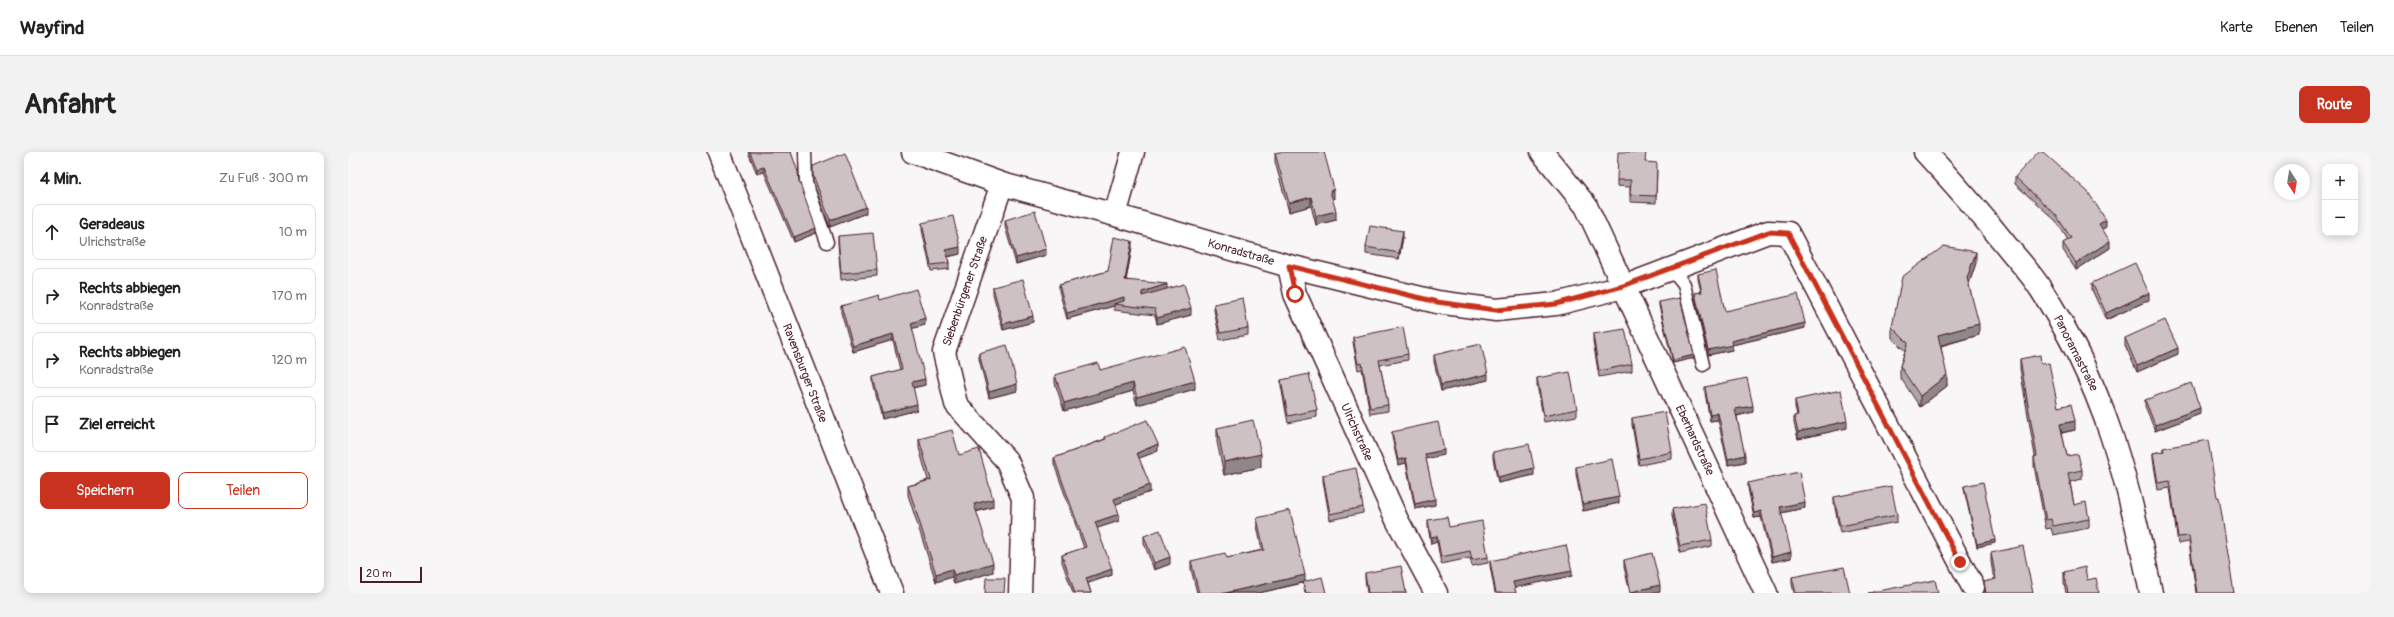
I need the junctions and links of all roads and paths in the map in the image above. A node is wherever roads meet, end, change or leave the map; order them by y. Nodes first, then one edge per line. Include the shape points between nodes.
1 (719, 152) edge
2 (805, 152) edge
3 (914, 152) edge
4 (1133, 152) edge
5 (1542, 152) edge
6 (1924, 153) edge
7 (1002, 184) junction
8 (1115, 215) junction
9 (827, 242) dead end
10 (1289, 266) junction
11 (1671, 268) junction
12 (1623, 286) junction
13 (1703, 365) dead end
14 (1973, 587) dead end
15 (892, 593) edge
16 (1020, 593) edge
17 (1436, 593) edge
18 (1766, 593) edge
19 (2151, 593) edge

1 - 15 street, Ravensburger Straße
2 - 9 lane via 806,183
3 - 7 street, Konradstraße
4 - 8 street
5 - 12 street, Eberhardstraße via 1586,206
6 - 19 street, Panoramastraße via 1973,203 2040,287 2065,328 2088,374 2117,449 2130,493
7 - 8 street, Konradstraße
7 - 16 street, Siebenbürgener Straße via 944,352 956,404 1007,461 1023,498
8 - 10 street, Konradstraße
10 - 12 street, Konradstraße via 1437,302 1496,310 1556,304
10 - 17 street, Ulrichstraße via 1295,294 1397,520
11 - 12 street, Konradstraße
11 - 13 lane via 1684,284
11 - 14 street, Konradstraße via 1768,232 1788,233
12 - 18 street, Eberhardstraße

